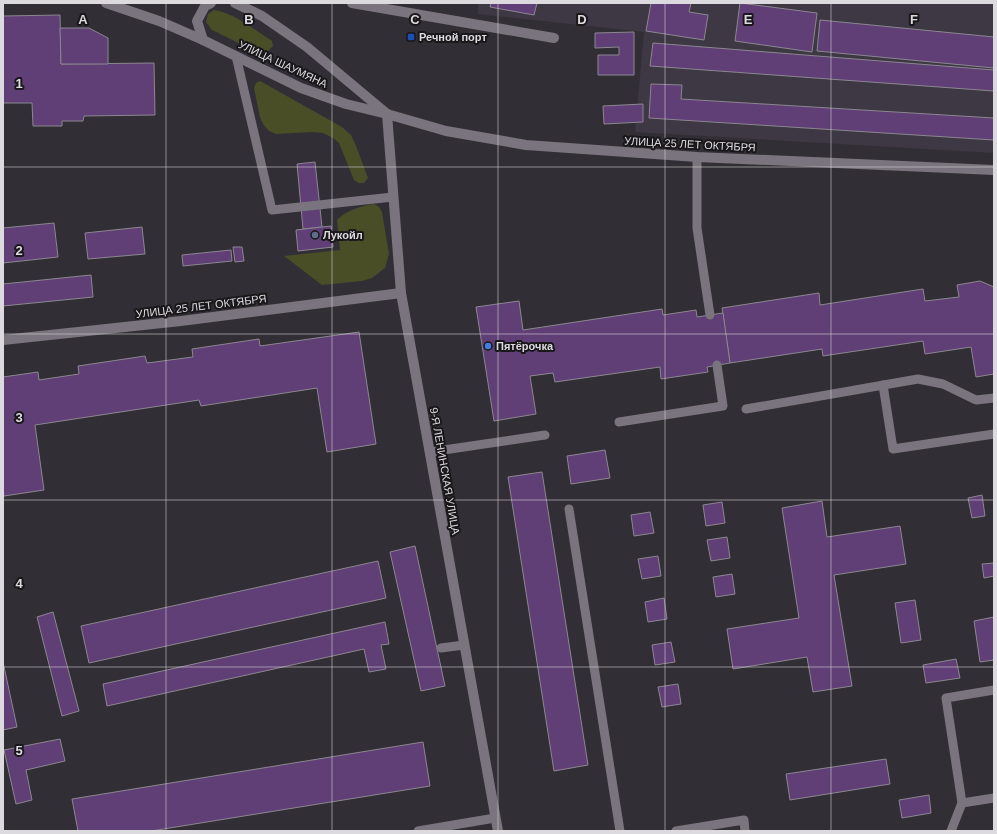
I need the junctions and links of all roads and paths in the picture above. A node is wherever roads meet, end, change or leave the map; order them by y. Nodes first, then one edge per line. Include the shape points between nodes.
1 (106, 3) edge
2 (211, 3) edge
3 (235, 3) edge
4 (352, 3) edge
5 (554, 38) dead end
6 (203, 40) junction
7 (236, 56) junction
8 (387, 114) junction
9 (697, 157) junction
10 (994, 170) edge
11 (393, 197) junction
12 (401, 293) junction
13 (710, 315) dead end
14 (3, 340) edge
15 (717, 365) dead end
16 (883, 385) junction
17 (994, 398) edge
18 (746, 409) dead end
19 (619, 422) dead end
20 (994, 434) edge
21 (545, 435) dead end
22 (430, 452) junction
23 (569, 509) dead end
24 (464, 645) junction
25 (441, 648) dead end
26 (994, 690) edge
27 (994, 798) edge
28 (962, 803) junction
29 (495, 818) junction
30 (418, 831) edge
31 (498, 831) edge
32 (620, 831) edge
33 (676, 831) edge
34 (745, 831) edge
35 (951, 831) edge

1 - 6 street, УЛИЦА ШАУМЯНА via 160,21
2 - 6 street via 205,6 197,21
3 - 8 street, УЛИЦА ШАУМЯНА via 262,16 307,47
4 - 5 street
6 - 7 street, УЛИЦА ШАУМЯНА
7 - 8 street, УЛИЦА ШАУМЯНА via 301,88 346,104
7 - 11 lane via 272,210
8 - 9 street, УЛИЦА 25 ЛЕТ ОКТЯБРЯ via 446,131 526,145
8 - 11 street, 9-Я ЛЕНИНСКАЯ УЛИЦА
9 - 10 street, УЛИЦА 25 ЛЕТ ОКТЯБРЯ
9 - 13 lane via 696,228
11 - 12 street, 9-Я ЛЕНИНСКАЯ УЛИЦА
12 - 14 street, УЛИЦА 25 ЛЕТ ОКТЯБРЯ via 181,321
12 - 22 street, 9-Я ЛЕНИНСКАЯ УЛИЦА
15 - 19 lane via 724,406
16 - 17 lane via 918,379 943,384 976,400
16 - 18 lane
16 - 20 lane via 893,449
21 - 22 lane
22 - 24 street, 9-Я ЛЕНИНСКАЯ УЛИЦА
23 - 32 lane
24 - 25 lane
24 - 29 street, 9-Я ЛЕНИНСКАЯ УЛИЦА
26 - 28 lane via 946,698
27 - 28 lane
28 - 35 lane
29 - 30 lane
29 - 31 street, 9-Я ЛЕНИНСКАЯ УЛИЦА
33 - 34 lane via 744,820

